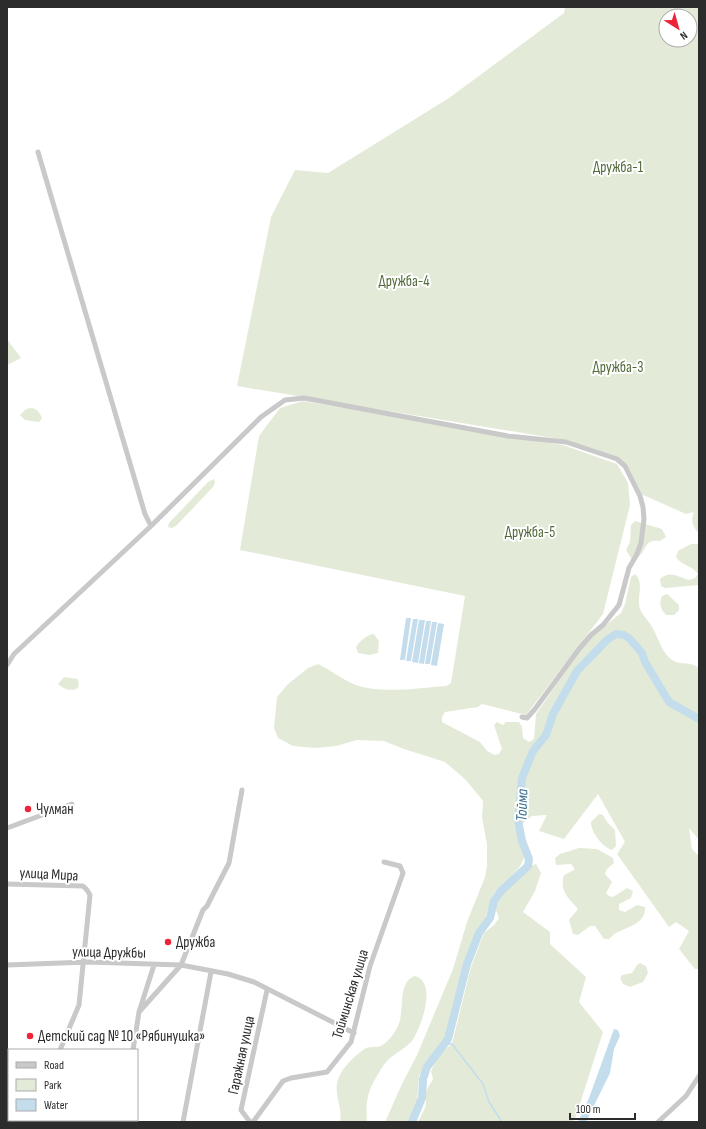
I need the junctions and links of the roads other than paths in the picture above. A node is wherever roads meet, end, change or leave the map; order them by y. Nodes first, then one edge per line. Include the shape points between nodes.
1 (38, 152) dead end
2 (151, 526) junction
3 (7, 665) edge
4 (522, 718) dead end
5 (242, 790) dead end
6 (72, 804) dead end
7 (7, 828) edge
8 (384, 862) dead end
9 (7, 884) edge
10 (84, 962) junction
11 (7, 965) edge
12 (154, 965) junction
13 (181, 965) junction
14 (211, 972) junction
15 (267, 990) junction
16 (139, 1012) junction
17 (354, 1033) junction
18 (60, 1049) edge
19 (133, 1049) edge
20 (699, 1076) edge
21 (183, 1122) edge
22 (250, 1122) edge
23 (254, 1122) edge
24 (658, 1122) edge

1 - 2 street via 145,514
2 - 3 street via 14,654
2 - 4 street via 261,417 280,403 296,398 508,436 566,442 620,461 640,496 644,519 641,543 629,568 619,605 579,649 535,710 527,718
5 - 13 street via 229,863 203,910
6 - 7 street
8 - 17 street, Тойминская улица via 400,866 403,873 370,966
9 - 10 street, улица Мира via 83,886 87,890 90,899
10 - 11 street, улица Дружбы
10 - 12 street, улица Дружбы
10 - 18 street, улица Мира via 79,1005
12 - 13 street, улица Дружбы
12 - 16 street
13 - 14 street, улица Дружбы
13 - 16 street
14 - 15 street, улица Дружбы via 248,980
14 - 21 street
15 - 17 street, улица Дружбы via 276,992
15 - 22 street, Гаражная улица via 241,1110
16 - 19 street
17 - 23 street, Тойминская улица via 351,1042 327,1072 283,1081
20 - 24 street via 686,1096

